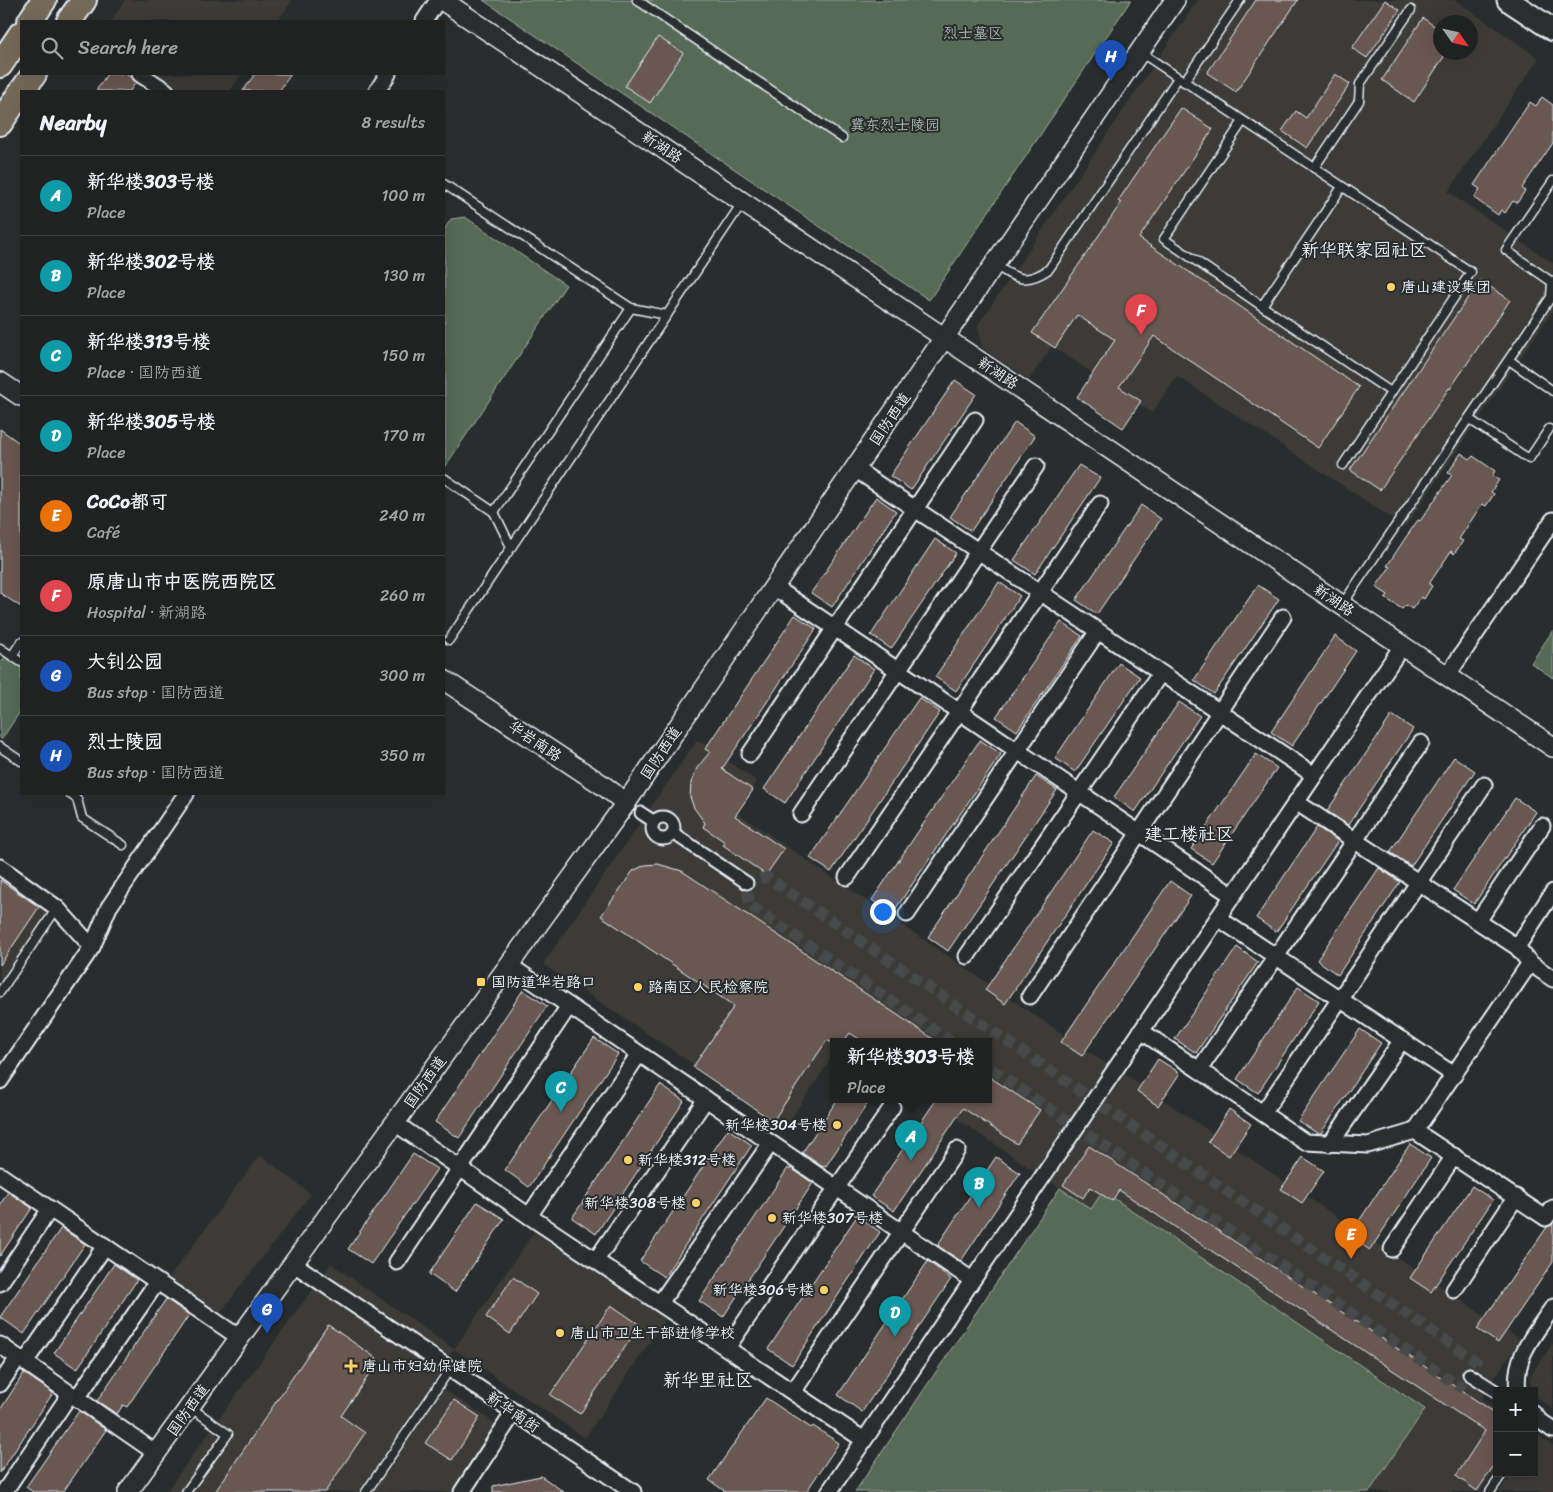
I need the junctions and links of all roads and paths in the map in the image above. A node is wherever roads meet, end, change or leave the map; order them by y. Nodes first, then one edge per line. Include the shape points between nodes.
1 (44, 0) edge
2 (84, 0) edge
3 (438, 0) edge
4 (442, 0) edge
5 (637, 0) edge
6 (1175, 0) edge
7 (1240, 0) edge
8 (1508, 0) edge
9 (1410, 10) dead end
10 (31, 20) edge
11 (70, 20) edge
12 (425, 20) edge
13 (1553, 30) edge
14 (20, 35) edge
15 (1140, 52) junction
16 (0, 65) edge
17 (33, 75) edge
18 (142, 75) edge
19 (387, 75) edge
20 (1181, 80) junction
21 (23, 90) edge
22 (164, 90) edge
23 (378, 90) edge
24 (20, 95) edge
25 (1243, 121) junction
26 (0, 123) edge
27 (842, 138) dead end
28 (1314, 168) junction
29 (1553, 182) edge
30 (445, 186) edge
31 (1342, 187) junction
32 (743, 201) junction
33 (995, 265) junction
34 (1262, 306) junction
35 (631, 308) junction
36 (667, 315) junction
37 (945, 338) junction
38 (1509, 360) junction
39 (0, 382) edge
40 (1553, 391) edge
41 (1392, 392) junction
42 (20, 395) edge
43 (1469, 419) junction
44 (975, 420) dead end
45 (1552, 428) edge
46 (1343, 465) dead end
47 (1036, 466) dead end
48 (855, 469) junction
49 (445, 479) edge
50 (1100, 504) dead end
51 (914, 509) junction
52 (494, 512) junction
53 (1553, 520) edge
54 (511, 547) junction
55 (978, 552) junction
56 (774, 588) junction
57 (1040, 593) junction
58 (1342, 605) junction
59 (1283, 617) dead end
60 (834, 629) junction
61 (1098, 631) junction
62 (449, 640) dead end
63 (20, 644) edge
64 (1402, 646) junction
65 (0, 648) edge
66 (12, 656) junction
67 (20, 661) edge
68 (898, 671) junction
69 (1160, 674) junction
70 (1447, 676) junction
71 (445, 681) edge
72 (959, 712) junction
73 (1219, 712) junction
74 (1421, 743) dead end
75 (0, 746) edge
76 (1553, 747) edge
77 (1017, 751) junction
78 (750, 754) dead end
79 (20, 760) edge
80 (1314, 775) junction
81 (1484, 785) dead end
82 (1079, 792) junction
83 (185, 795) edge
84 (79, 796) edge
85 (1296, 802) junction
86 (634, 808) junction
87 (801, 814) dead end
88 (653, 821) junction
89 (1542, 826) dead end
90 (1139, 832) junction
91 (673, 833) junction
92 (1354, 840) junction
93 (123, 845) dead end
94 (0, 867) edge
95 (847, 877) dead end
96 (1419, 882) junction
97 (747, 883) dead end
98 (1553, 892) edge
99 (1233, 896) junction
100 (57, 908) junction
101 (907, 914) dead end
102 (1218, 918) junction
103 (1478, 921) junction
104 (92, 947) junction
105 (1517, 947) junction
106 (967, 956) dead end
107 (1276, 956) junction
108 (1530, 963) junction
109 (509, 965) junction
110 (1553, 979) edge
111 (0, 992) edge
112 (1030, 996) dead end
113 (1340, 999) junction
114 (569, 1006) junction
115 (1141, 1031) junction
116 (1402, 1040) junction
117 (640, 1054) junction
118 (1198, 1070) junction
119 (1454, 1075) junction
120 (0, 1081) edge
121 (706, 1099) junction
122 (892, 1107) dead end
123 (1263, 1113) junction
124 (395, 1122) junction
125 (1415, 1131) junction
126 (770, 1144) junction
127 (1330, 1144) junction
128 (958, 1150) dead end
129 (1454, 1156) junction
130 (460, 1167) junction
131 (0, 1175) edge
132 (838, 1188) junction
133 (1516, 1198) junction
134 (1553, 1208) edge
135 (50, 1209) junction
136 (529, 1216) junction
137 (901, 1232) junction
138 (105, 1246) junction
139 (1392, 1249) dead end
140 (596, 1260) junction
141 (397, 1262) dead end
142 (294, 1264) junction
143 (972, 1280) junction
144 (156, 1282) junction
145 (0, 1284) edge
146 (1454, 1290) dead end
147 (660, 1303) junction
148 (1553, 1307) edge
149 (240, 1338) junction
150 (0, 1345) edge
151 (727, 1348) junction
152 (21, 1360) junction
153 (450, 1370) junction
154 (1469, 1374) dead end
155 (0, 1384) edge
156 (1518, 1387) edge
157 (1493, 1389) edge
158 (793, 1392) junction
159 (73, 1396) junction
160 (190, 1407) junction
161 (514, 1412) junction
162 (1538, 1421) edge
163 (1553, 1430) edge
164 (864, 1440) junction
165 (156, 1453) junction
166 (1500, 1477) edge
167 (4, 1492) edge
168 (128, 1492) edge
169 (186, 1492) edge
170 (366, 1492) edge
171 (462, 1492) edge
172 (633, 1492) edge
173 (829, 1492) edge
174 (1490, 1492) edge

1 - 10 main road
2 - 11 main road
3 - 12 street
4 - 32 street, 新湖路
5 - 27 lane
6 - 15 street, 国防西道
7 - 20 lane
8 - 13 main road
9 - 28 lane via 1360,84 1359,101
14 - 16 main road
15 - 20 lane
15 - 33 street, 国防西道
17 - 21 main road
18 - 22 street
19 - 23 street
20 - 25 lane
20 - 33 lane via 1049,269 1038,277 1024,279 1014,278
24 - 26 main road
25 - 28 lane
25 - 34 lane via 1164,239
28 - 31 lane
29 - 38 lane via 1506,250 1552,282 1551,297
30 - 35 lane
31 - 34 lane
31 - 41 lane via 1471,272
32 - 36 lane
32 - 37 street, 新湖路
33 - 37 street, 国防西道
34 - 41 lane
35 - 36 lane
35 - 52 lane
36 - 54 lane
37 - 48 street, 国防西道
37 - 58 street, 新湖路
38 - 40 lane
38 - 43 lane
39 - 42 street
41 - 46 lane
43 - 45 lane via 1529,459
43 - 58 lane
44 - 51 street
47 - 55 street
48 - 51 street
48 - 56 street, 国防西道
49 - 52 lane
50 - 57 street
51 - 55 street
51 - 60 street
52 - 54 lane
53 - 70 street
54 - 62 lane
55 - 57 street
55 - 68 street
56 - 60 street
56 - 86 street, 国防西道
57 - 61 street
57 - 72 street
58 - 64 street, 新湖路
59 - 73 street
60 - 68 street
60 - 78 street
61 - 69 street
61 - 77 street
63 - 66 lane
64 - 70 street, 新湖路
64 - 80 street
65 - 66 lane
66 - 67 lane
68 - 72 street
68 - 87 street
69 - 73 street
69 - 82 street
70 - 76 street, 新湖路
71 - 86 street, 华岩南路
72 - 77 street
72 - 95 street
73 - 80 street
73 - 90 street
74 - 92 street
75 - 79 lane
77 - 82 street
77 - 101 street
80 - 85 street
81 - 96 street
82 - 90 street
82 - 106 street
83 - 104 street via 109,907
84 - 93 lane via 82,818
85 - 92 street
85 - 99 street
86 - 88 street
86 - 109 street, 国防西道
88 - 91 street via 667,817 673,822
88 - 91 street via 651,828 657,837 664,839
89 - 103 street
90 - 99 street
90 - 112 street
91 - 97 street
92 - 96 street
92 - 107 street
94 - 100 street
96 - 103 street
96 - 113 street
98 - 105 street
99 - 102 street
100 - 104 street
100 - 111 lane
102 - 107 street
102 - 115 street
103 - 105 street
104 - 120 street
105 - 108 street
107 - 113 street
107 - 118 street
108 - 110 street
108 - 119 street
109 - 114 street
109 - 124 street, 国防西道
113 - 116 street
113 - 123 street
114 - 117 street
114 - 130 street
115 - 118 street
115 - 143 street
116 - 119 street
116 - 127 street
117 - 121 street
117 - 136 street
118 - 123 street
119 - 125 street
121 - 126 street
121 - 140 street
122 - 132 street
123 - 127 street via 1305,1142
124 - 130 street
124 - 142 street, 国防西道
125 - 127 street via 1368,1145
125 - 129 street
126 - 132 street
126 - 147 street
128 - 137 street
129 - 133 street
129 - 139 street
130 - 136 street
130 - 141 street
131 - 135 street
132 - 137 street
132 - 151 street
133 - 134 street via 1546,1218
133 - 146 street
135 - 138 street
135 - 145 street
136 - 140 street
137 - 143 street
137 - 158 street
138 - 144 street
138 - 152 street
140 - 147 street
142 - 149 street, 国防西道
142 - 153 street, 新华南街
143 - 164 street
144 - 149 street
144 - 159 street
147 - 151 street
148 - 156 street via 1523,1352 1517,1369
149 - 160 street, 国防西道
150 - 152 street
151 - 158 street
152 - 155 street
152 - 159 street
153 - 161 street, 新华南街
153 - 170 lane
154 - 157 street
158 - 164 street
159 - 165 street
159 - 167 street
160 - 165 street, 国防西道
160 - 169 lane via 228,1434
161 - 171 street
161 - 172 street, 新华南街
162 - 163 street
164 - 173 street
165 - 168 street, 国防西道
166 - 174 lane

